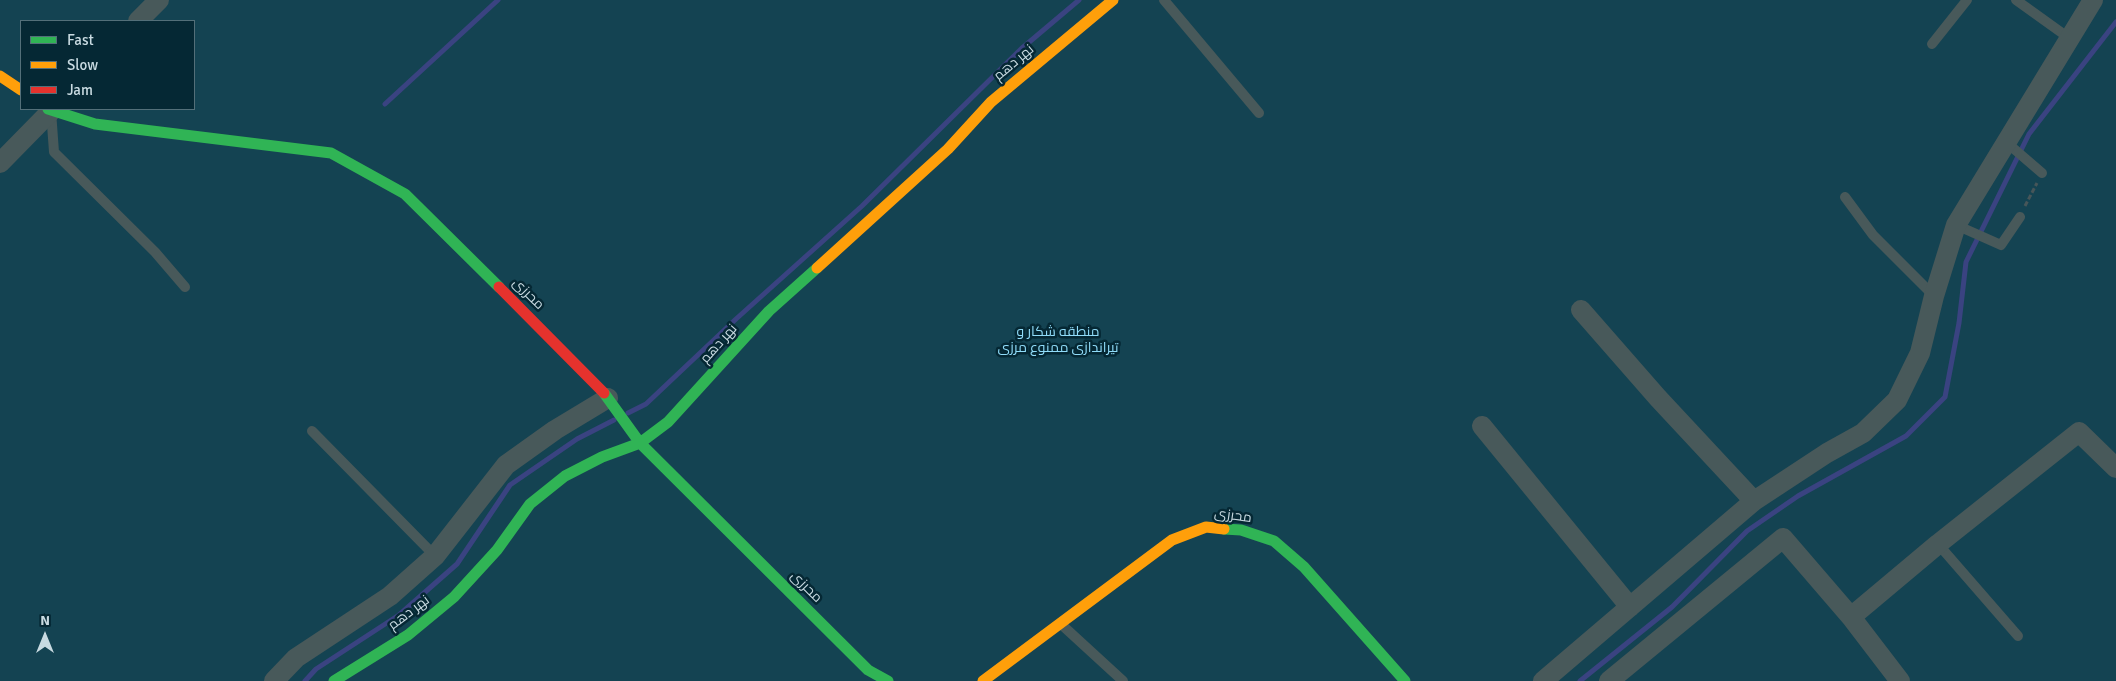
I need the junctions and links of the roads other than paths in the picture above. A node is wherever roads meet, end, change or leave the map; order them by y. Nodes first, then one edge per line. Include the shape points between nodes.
1 (159, 0) edge
2 (1113, 0) edge
3 (1164, 0) edge
4 (1967, 0) edge
5 (2016, 0) edge
6 (2093, 0) edge
7 (139, 20) edge
8 (2069, 38) junction
9 (1932, 44) dead end
10 (0, 76) edge
11 (20, 89) edge
12 (51, 110) edge
13 (1259, 113) dead end
14 (2009, 146) junction
15 (0, 163) edge
16 (2042, 173) road end
17 (1846, 197) dead end
18 (2020, 217) road end
19 (1962, 228) junction
20 (185, 287) dead end
21 (1934, 296) junction
22 (1582, 310) dead end
23 (611, 403) junction
24 (1482, 426) dead end
25 (312, 431) dead end
26 (636, 438) junction
27 (2116, 468) edge
28 (1754, 501) junction
29 (1938, 544) junction
30 (435, 556) junction
31 (1630, 607) junction
32 (1851, 617) junction
33 (1061, 624) junction
34 (2018, 636) dead end
35 (274, 681) edge
36 (334, 681) edge
37 (888, 681) edge
38 (983, 681) edge
39 (1123, 681) edge
40 (1405, 681) edge
41 (1543, 681) edge
42 (1609, 681) edge
43 (1900, 681) edge

1 - 7 street
2 - 26 street, نهر دهم via 991,102 948,149 769,311 668,422
3 - 13 lane
4 - 9 lane
5 - 8 lane
6 - 8 street
8 - 14 street
10 - 11 street
12 - 15 street
12 - 20 lane via 54,152 155,252
12 - 23 street, محرزی via 95,124 331,153 405,194 599,386
14 - 16 lane
14 - 19 street
17 - 21 lane via 1873,235
18 - 19 lane via 2000,245
19 - 21 street
21 - 28 street via 1920,354 1897,400 1863,433
22 - 28 street
23 - 26 street, محرزی
23 - 30 street via 555,430 506,465
24 - 31 street
25 - 30 lane
26 - 36 street, نهر دهم via 565,476 530,504 497,550 454,597 408,635
26 - 37 street, محرزی via 868,670
27 - 29 street via 2079,432
28 - 31 street
29 - 32 street
29 - 34 lane
30 - 35 street via 390,596 296,658
31 - 41 street
32 - 42 street via 1783,538
32 - 43 street
33 - 38 street, محرزی
33 - 39 lane
33 - 40 street, محرزی via 1172,540 1206,527 1242,530 1274,541 1304,567

